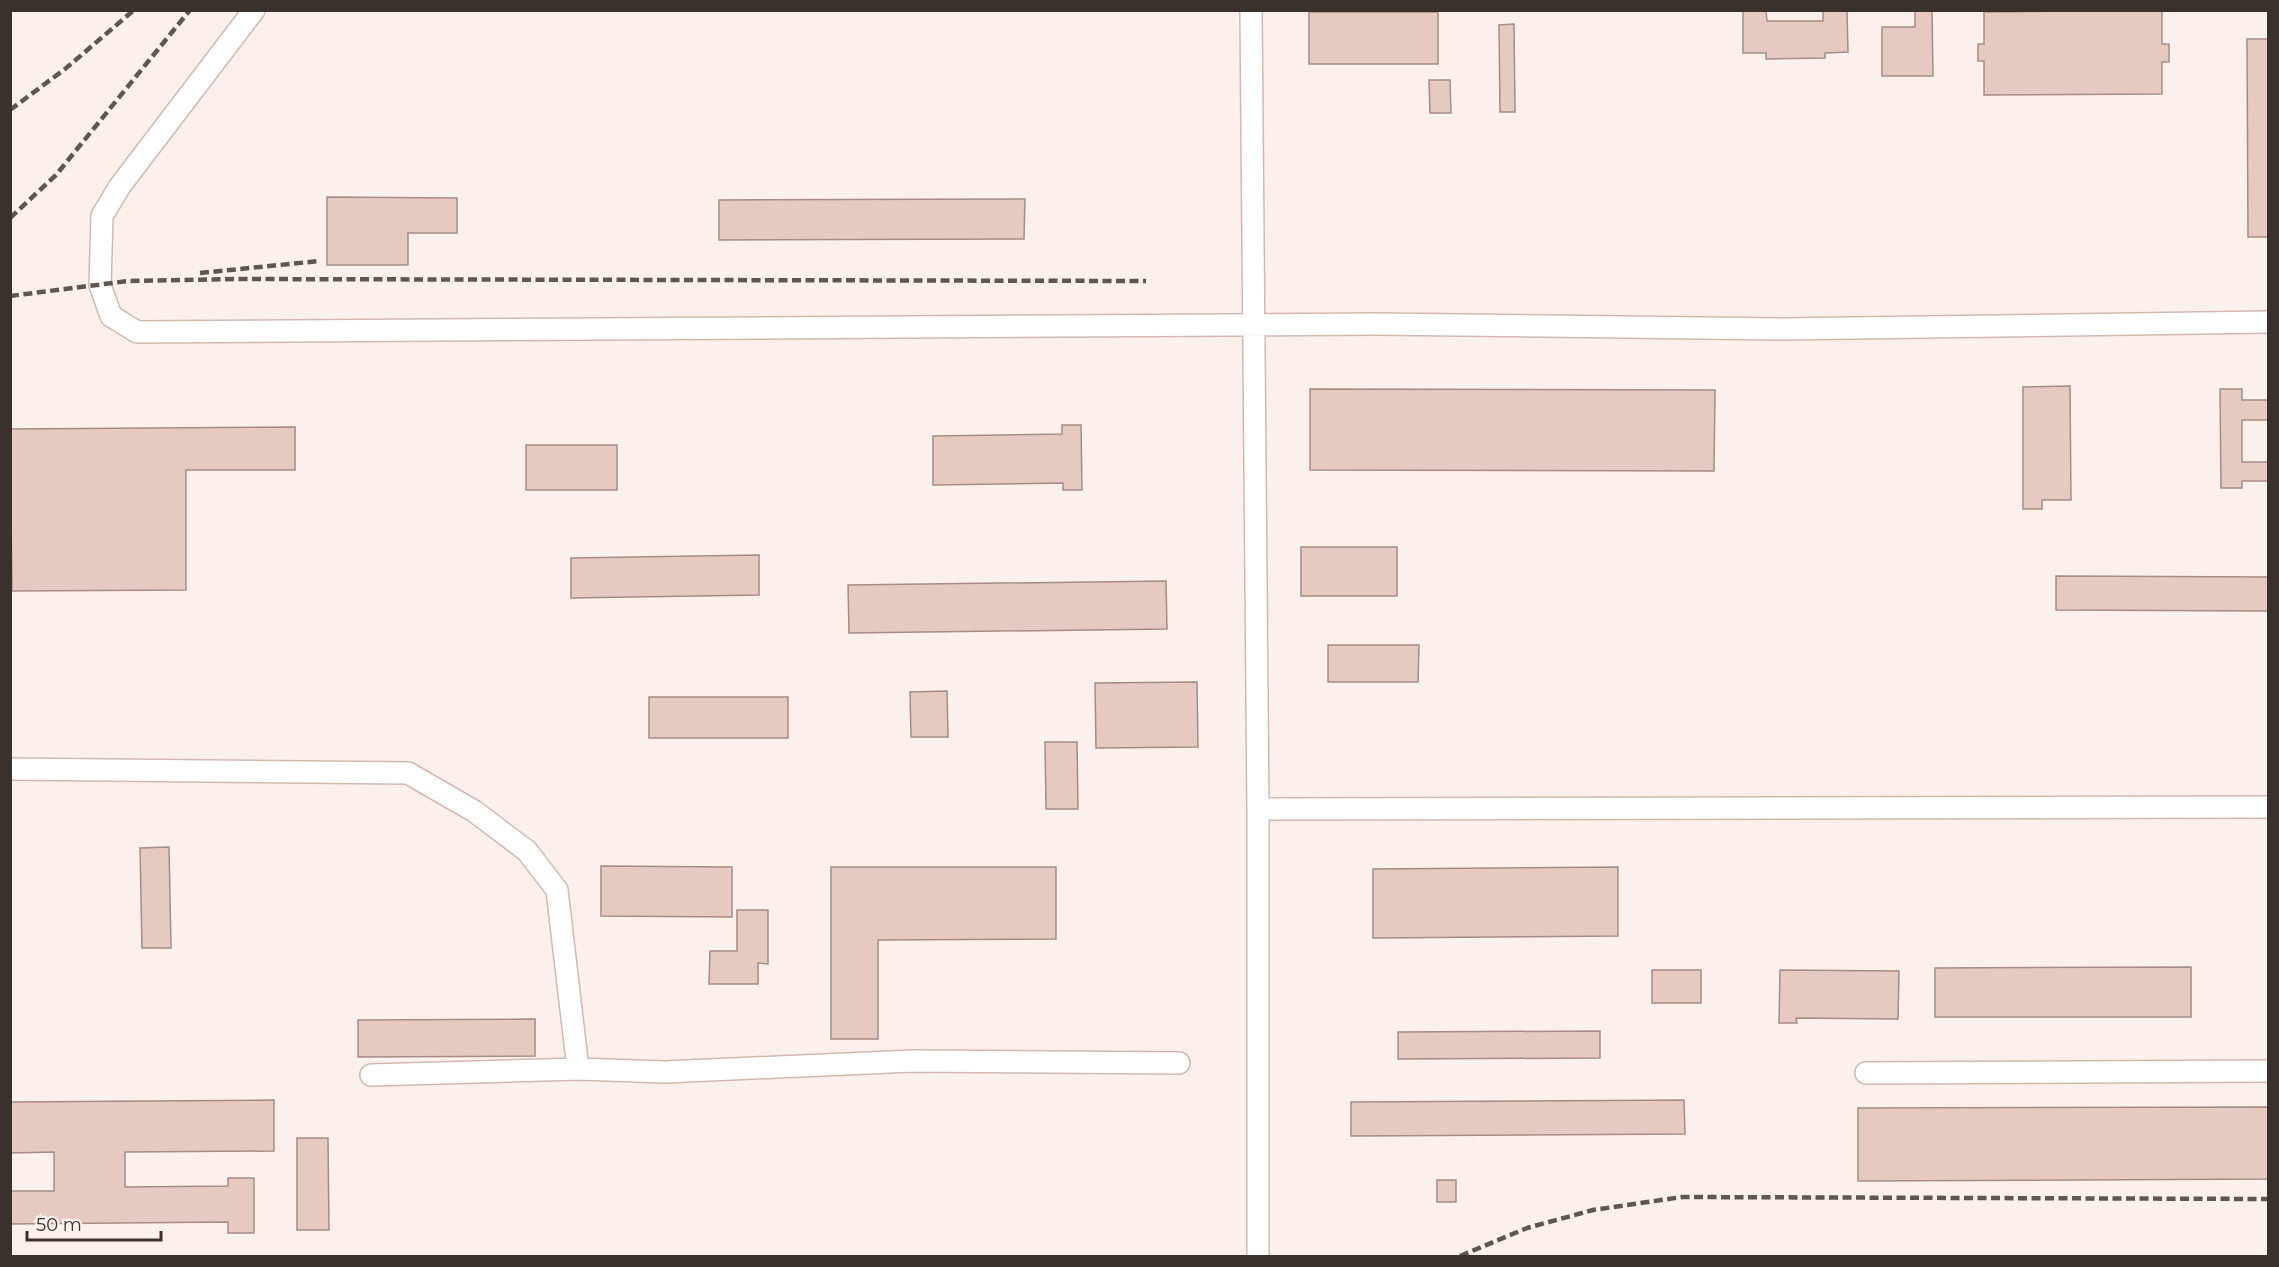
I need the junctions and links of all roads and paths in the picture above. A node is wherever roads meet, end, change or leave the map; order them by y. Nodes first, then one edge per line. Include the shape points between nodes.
1 (254, 10) edge
2 (1251, 10) edge
3 (2268, 322) edge
4 (1255, 325) junction
5 (10, 769) edge
6 (2268, 807) edge
7 (1258, 809) junction
8 (1179, 1063) dead end
9 (578, 1069) junction
10 (2268, 1071) edge
11 (1866, 1073) dead end
12 (371, 1075) dead end
13 (1258, 1254) dead end

1 - 4 lane via 120,186 102,216 100,285 111,316 137,332
2 - 4 lane
3 - 4 lane via 1783,329
4 - 7 lane
5 - 9 lane via 408,773 474,811 527,851 556,890
6 - 7 lane
7 - 13 lane
8 - 9 lane via 912,1061 665,1072
9 - 12 lane
10 - 11 lane

